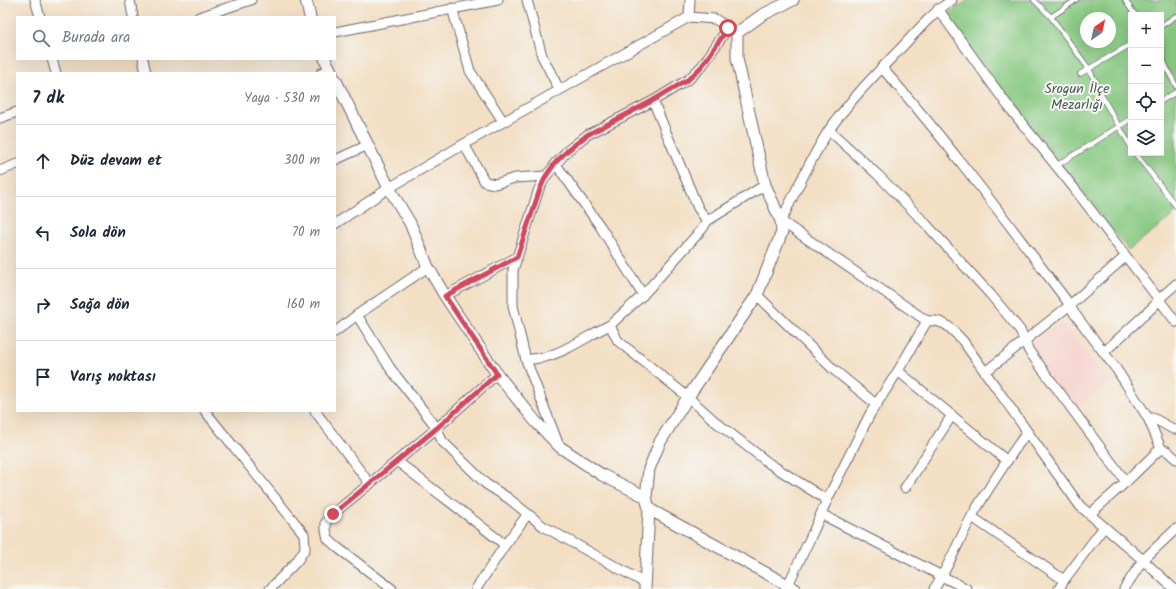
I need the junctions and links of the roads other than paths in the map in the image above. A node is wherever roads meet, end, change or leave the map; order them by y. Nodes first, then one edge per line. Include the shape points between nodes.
1 (35, 0) edge
2 (130, 0) edge
3 (251, 0) edge
4 (306, 0) edge
5 (498, 0) edge
6 (527, 0) edge
7 (690, 0) edge
8 (793, 0) edge
9 (952, 0) edge
10 (1034, 0) edge
11 (1076, 0) edge
12 (1125, 0) edge
13 (452, 8) junction
14 (938, 9) junction
15 (1133, 12) edge
16 (40, 16) edge
17 (133, 16) edge
18 (202, 16) edge
19 (310, 16) edge
20 (1176, 16) edge
21 (690, 17) junction
22 (1051, 17) junction
23 (1164, 24) edge
24 (732, 30) junction
25 (336, 32) edge
26 (1128, 46) edge
27 (52, 60) edge
28 (143, 60) edge
29 (1164, 63) edge
30 (882, 68) junction
31 (1089, 69) junction
32 (56, 72) edge
33 (146, 72) edge
34 (1080, 74) dead end
35 (336, 84) edge
36 (1176, 86) edge
37 (559, 89) junction
38 (1176, 92) edge
39 (1164, 99) edge
40 (652, 101) junction
41 (16, 112) edge
42 (0, 118) edge
43 (1129, 120) edge
44 (503, 121) junction
45 (1118, 126) junction
46 (829, 130) junction
47 (1128, 142) edge
48 (464, 144) junction
49 (368, 145) junction
50 (1137, 156) edge
51 (336, 160) edge
52 (555, 163) junction
53 (16, 164) edge
54 (1056, 166) junction
55 (0, 171) edge
56 (546, 176) junction
57 (765, 185) junction
58 (389, 188) junction
59 (1176, 206) edge
60 (708, 221) junction
61 (781, 221) junction
62 (336, 223) edge
63 (1125, 256) junction
64 (517, 257) junction
65 (428, 267) junction
66 (1176, 284) edge
67 (643, 295) junction
68 (445, 296) junction
69 (756, 296) junction
70 (1159, 299) junction
71 (1070, 305) junction
72 (357, 315) junction
73 (927, 321) junction
74 (1176, 322) edge
75 (610, 325) junction
76 (336, 331) edge
77 (1025, 341) junction
78 (1104, 352) junction
79 (526, 360) junction
80 (898, 371) junction
81 (985, 372) junction
82 (497, 374) junction
83 (688, 397) junction
84 (877, 405) junction
85 (206, 412) edge
86 (316, 412) edge
87 (952, 415) junction
88 (1148, 418) junction
89 (437, 428) junction
90 (1176, 429) edge
91 (1027, 432) junction
92 (560, 447) junction
93 (1160, 449) junction
94 (1176, 459) edge
95 (397, 461) junction
96 (1007, 461) junction
97 (1126, 482) junction
98 (370, 484) junction
99 (905, 488) dead end
100 (646, 497) junction
101 (827, 500) junction
102 (649, 509) junction
103 (821, 514) junction
104 (1090, 514) junction
105 (527, 515) junction
106 (972, 517) junction
107 (1104, 527) junction
108 (1176, 529) edge
109 (504, 545) junction
110 (1143, 560) junction
111 (942, 576) junction
112 (1064, 580) junction
113 (645, 586) edge
114 (789, 588) edge
115 (270, 589) edge
116 (392, 589) edge
117 (476, 589) edge
118 (934, 589) edge
119 (967, 589) edge
120 (1059, 589) edge
121 (1124, 589) edge
122 (1174, 589) edge

1 - 16 street
2 - 17 street
3 - 18 street
4 - 19 street
5 - 13 street
6 - 37 street via 542,56
7 - 21 street
8 - 24 street
9 - 14 street
10 - 22 lane
11 - 22 lane
12 - 15 lane
13 - 25 street
13 - 44 street via 470,71
14 - 30 street
14 - 54 street via 1008,106
20 - 23 lane
21 - 24 street via 715,19
21 - 37 street
22 - 31 lane
24 - 40 street via 689,79
24 - 57 street
26 - 31 lane
27 - 32 street
28 - 33 street
29 - 36 lane
30 - 46 street
30 - 71 street via 960,160
31 - 34 lane
31 - 45 lane
35 - 49 street
37 - 44 street
38 - 39 lane
40 - 52 street via 587,135
40 - 60 street via 698,208
41 - 42 street
43 - 45 lane
44 - 48 street
45 - 47 lane
45 - 54 lane
46 - 61 street
46 - 77 street via 926,224 1005,312 1020,330
48 - 56 street via 485,182 495,184 515,178
48 - 58 street
49 - 51 street
49 - 58 street
50 - 59 lane
52 - 56 street
52 - 67 street via 600,226
53 - 55 street
54 - 63 street
56 - 64 street
57 - 60 street
57 - 61 street
58 - 62 street
58 - 65 street via 410,223
60 - 67 street
61 - 69 street via 782,232
61 - 73 street
63 - 70 street
63 - 71 street
64 - 68 street
64 - 79 street via 513,270 513,306
65 - 68 street
65 - 72 street
66 - 70 street
67 - 75 street
68 - 82 street
69 - 83 street
69 - 84 street
70 - 74 street
70 - 78 street
71 - 77 street
71 - 78 street
72 - 76 street
72 - 89 street via 390,368
73 - 80 street
73 - 81 street via 936,320 945,324 963,341
75 - 79 street via 569,347 545,357
75 - 83 street via 618,341
77 - 81 street
77 - 97 street via 1029,351
78 - 88 street
79 - 92 street
80 - 84 street
80 - 87 street
81 - 91 street
82 - 89 street
82 - 92 street
83 - 100 street via 660,442 649,469
83 - 101 street via 770,464
84 - 101 street via 870,414
85 - 115 street via 304,534 305,549
86 - 98 street
87 - 96 street
87 - 99 street
88 - 90 street
88 - 93 street
89 - 95 street
89 - 105 street via 442,441 486,484 508,498
91 - 96 street
91 - 104 street via 1080,506
92 - 100 street via 602,475
93 - 94 street via 1167,451
93 - 97 street
95 - 98 street
95 - 109 street
96 - 106 street
97 - 104 street
98 - 116 street via 333,514 326,522 326,530 328,539 338,548
100 - 102 street
101 - 103 street
102 - 113 street
102 - 114 street
103 - 111 street
103 - 114 street
104 - 107 street
105 - 109 street
105 - 113 street
106 - 111 street
106 - 112 street
107 - 110 street
107 - 112 street
108 - 110 street
109 - 117 street
110 - 121 street
110 - 122 street
111 - 118 street
111 - 119 street
112 - 120 street

